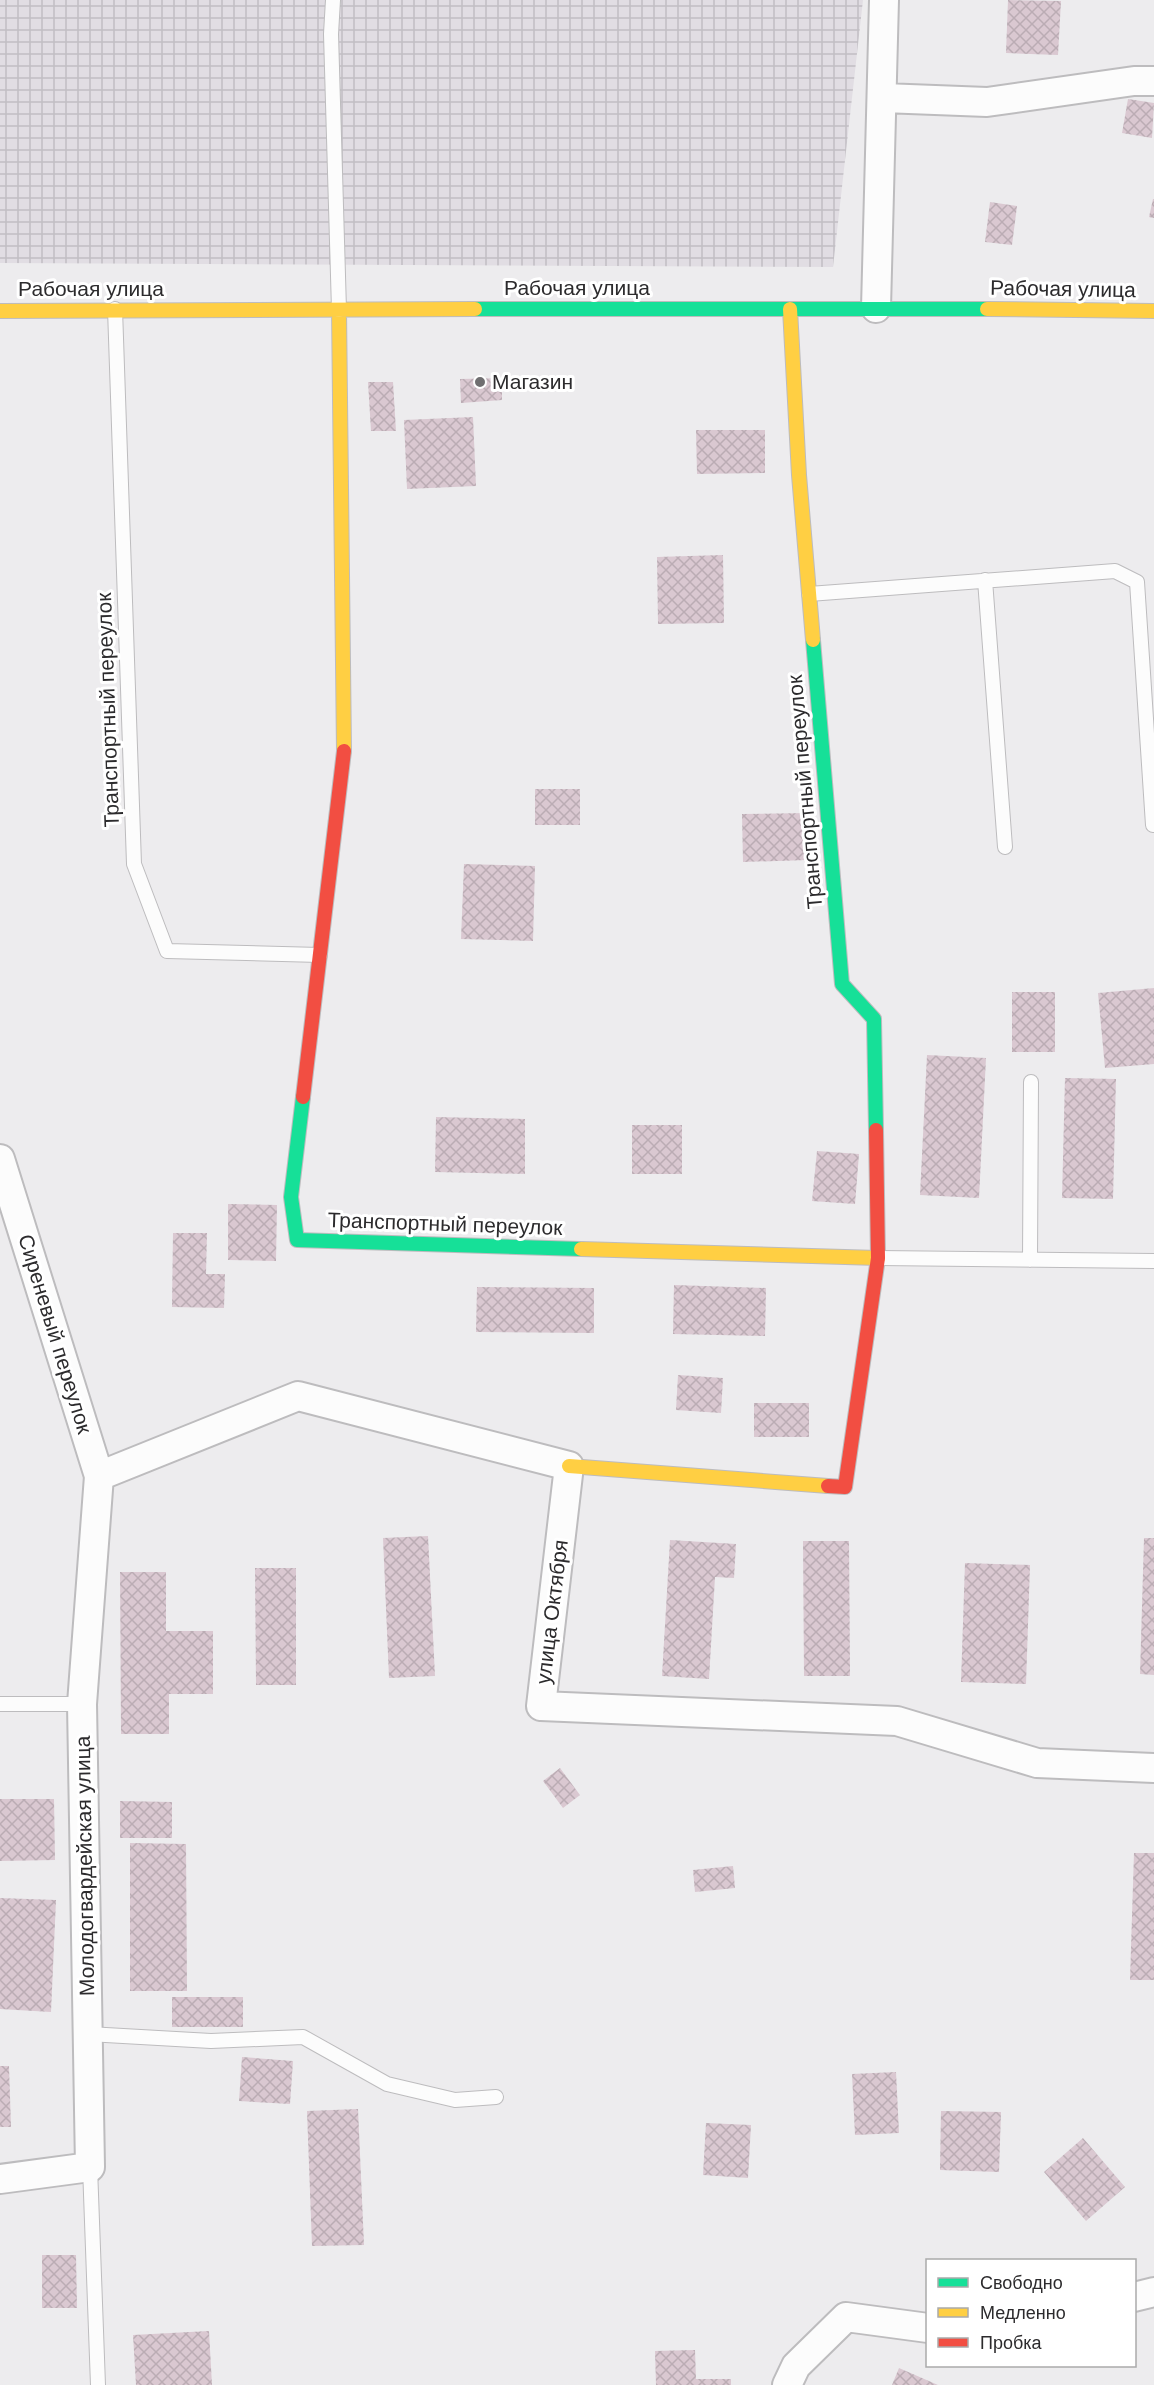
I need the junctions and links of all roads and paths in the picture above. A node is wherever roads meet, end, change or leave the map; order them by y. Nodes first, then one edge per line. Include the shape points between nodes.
1 (333, 0) edge
2 (884, 0) edge
3 (1154, 81) edge
4 (883, 98) junction
5 (876, 308) junction
6 (115, 309) junction
7 (790, 309) junction
8 (339, 310) junction
9 (0, 311) edge
10 (1154, 311) edge
11 (985, 580) junction
12 (809, 594) junction
13 (1153, 825) edge
14 (1005, 846) dead end
15 (320, 955) junction
16 (1031, 1083) dead end
17 (0, 1159) edge
18 (878, 1258) junction
19 (1030, 1260) junction
20 (1154, 1261) edge
21 (569, 1466) junction
22 (99, 1476) junction
23 (0, 1704) edge
24 (82, 1704) junction
25 (1154, 1768) edge
26 (88, 2034) junction
27 (496, 2097) dead end
28 (90, 2167) junction
29 (0, 2179) edge
30 (1154, 2292) edge
31 (1136, 2296) edge
32 (926, 2328) edge
33 (98, 2385) edge
34 (787, 2385) edge

1 - 8 lane
2 - 4 street
3 - 4 street via 987,102
4 - 5 street
5 - 7 street, Рабочая улица
5 - 10 street, Рабочая улица
6 - 8 street, Рабочая улица
6 - 9 street, Рабочая улица
6 - 15 lane, Транспортный переулок via 134,864 167,951
7 - 8 street, Рабочая улица
7 - 12 street, Транспортный переулок
8 - 15 street, Транспортный переулок via 344,762
11 - 12 lane
11 - 13 lane via 1115,571 1137,582
11 - 14 lane
12 - 18 street, Транспортный переулок via 842,984 874,1018
15 - 18 street, Транспортный переулок via 291,1197 297,1240
16 - 19 lane
17 - 22 street, Сиреневый переулок
18 - 19 lane
18 - 21 street, Транспортный переулок via 845,1486
19 - 20 lane
21 - 22 street via 298,1396
21 - 25 street, улица Октября via 541,1706 897,1721 1037,1763
22 - 24 street, Молодогвардейская улица
23 - 24 lane
24 - 26 street, Молодогвардейская улица
26 - 27 lane via 211,2041 303,2037 387,2084 455,2100
26 - 28 street, Молодогвардейская улица
28 - 29 street
28 - 33 lane
30 - 31 street
32 - 34 street via 846,2317 796,2366

